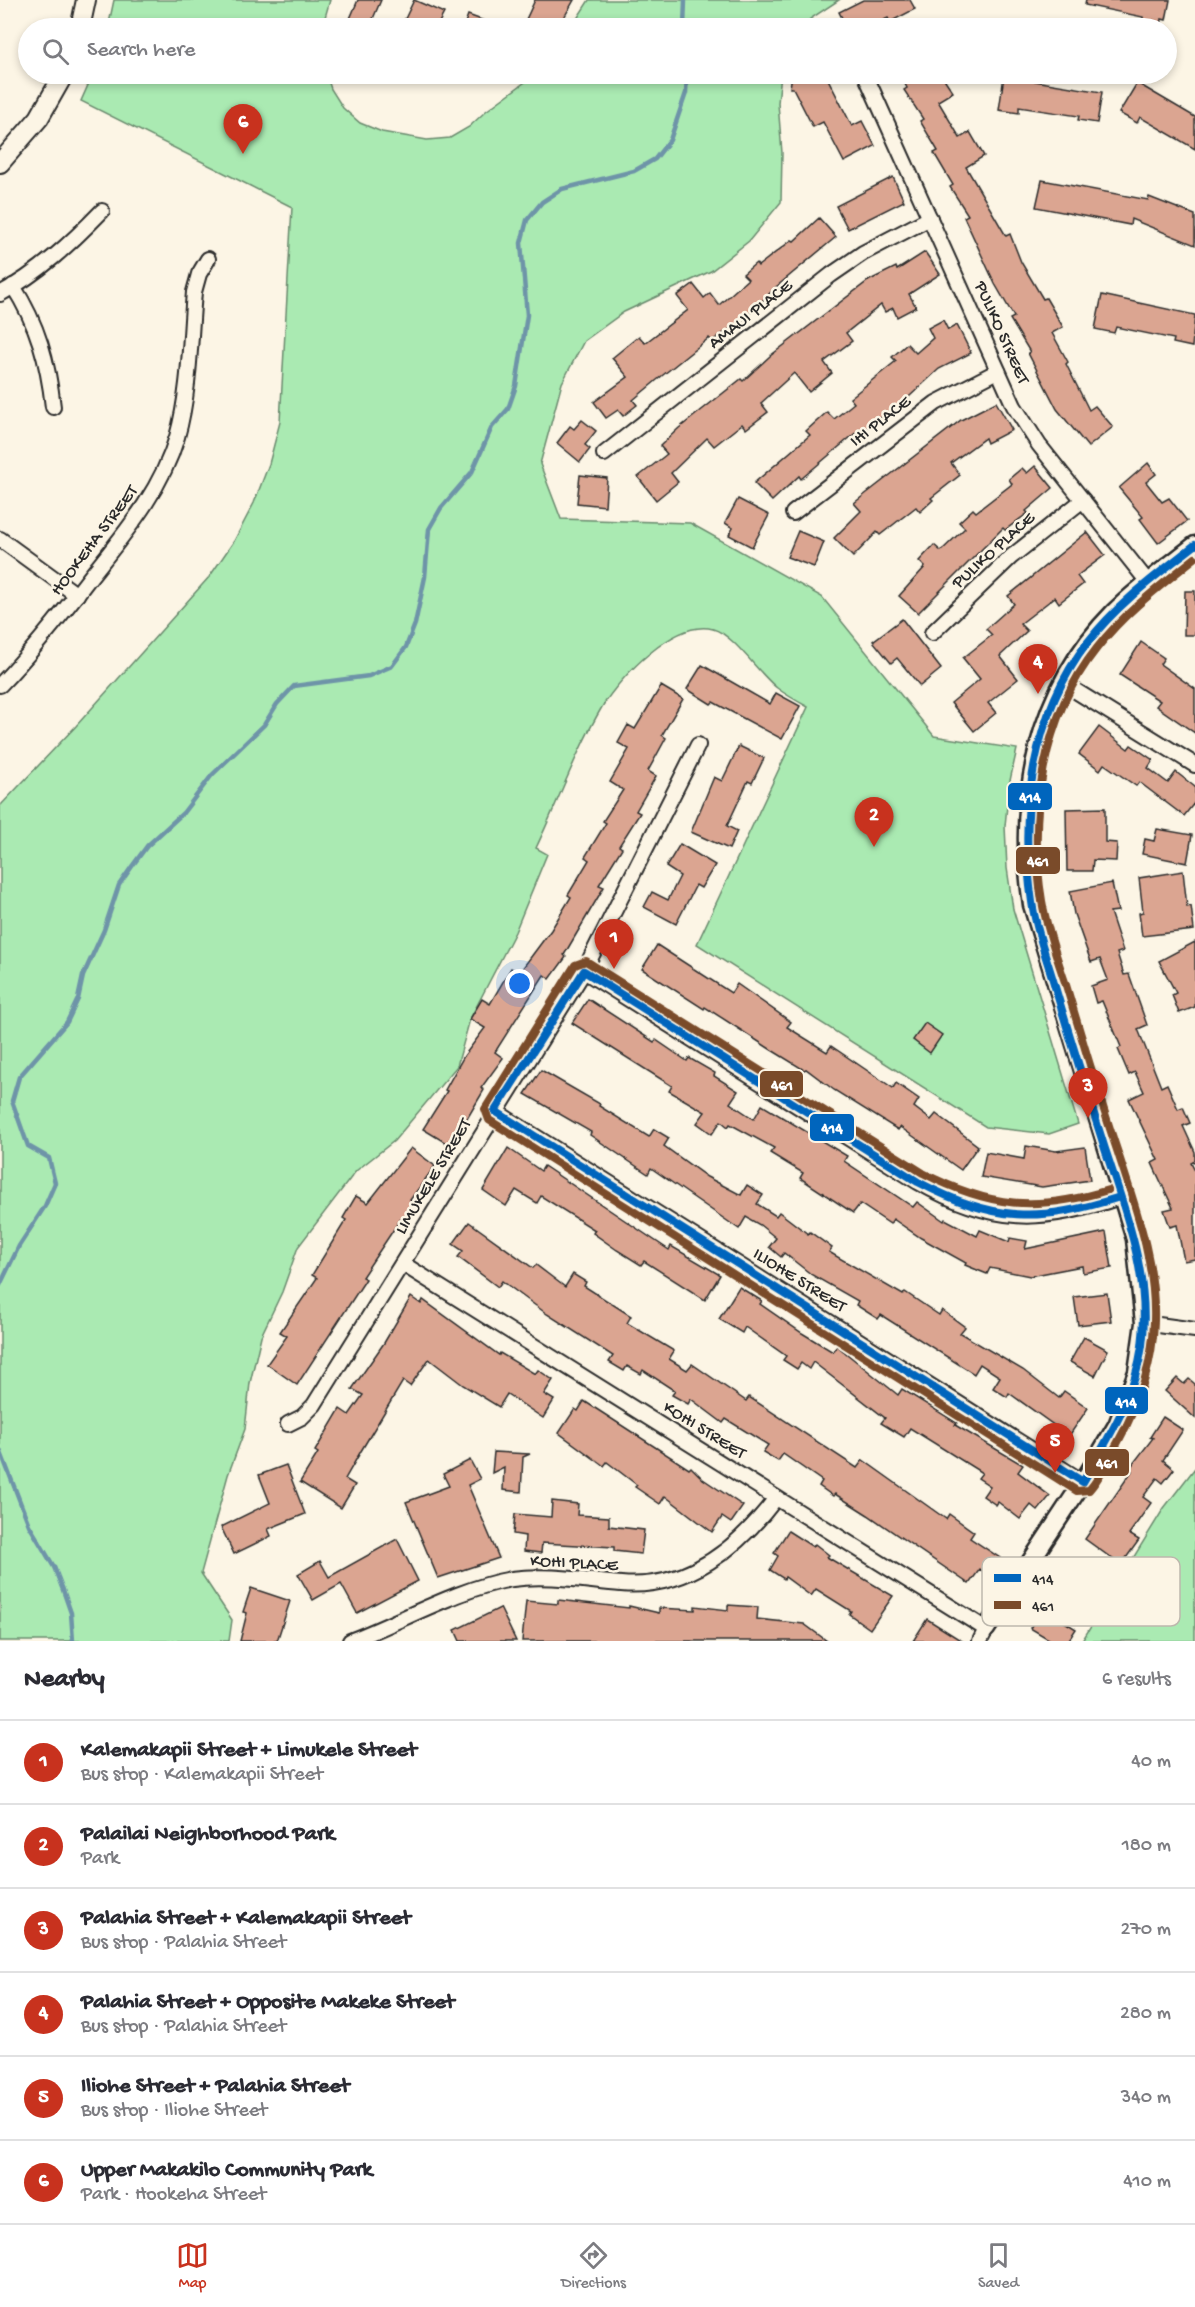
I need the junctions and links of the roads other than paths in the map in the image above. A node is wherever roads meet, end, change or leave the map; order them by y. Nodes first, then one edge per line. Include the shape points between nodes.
1 (86, 0) edge
2 (82, 18) edge
3 (58, 84) edge
4 (870, 84) edge
5 (0, 163) edge
6 (102, 211) dead end
7 (930, 218) junction
8 (208, 259) dead end
9 (13, 286) junction
10 (0, 294) edge
11 (998, 371) junction
12 (53, 407) dead end
13 (604, 454) dead end
14 (1083, 500) junction
15 (793, 513) dead end
16 (0, 539) edge
17 (1195, 545) edge
18 (1147, 581) junction
19 (77, 595) junction
20 (932, 633) dead end
21 (1063, 683) junction
22 (0, 685) edge
23 (698, 745) dead end
24 (1195, 765) edge
25 (584, 971) junction
26 (495, 1111) junction
27 (1120, 1197) junction
28 (403, 1264) junction
29 (1144, 1323) junction
30 (1195, 1330) edge
31 (288, 1424) dead end
32 (1083, 1482) junction
33 (776, 1498) junction
34 (1034, 1557) edge
35 (983, 1635) edge
36 (350, 1641) edge

1 - 2 main road
3 - 5 main road via 39,118
4 - 7 street, PULIKO STREET
6 - 9 street via 72,241
7 - 11 street, PULIKO STREET
7 - 13 street, AMAUI PLACE via 863,253 831,275
8 - 19 street, HOOKEHA STREET via 194,292 183,411 169,460 146,505
9 - 10 street
9 - 12 street via 40,337
11 - 14 street, PULIKO STREET via 1026,426
11 - 15 street, IHI PLACE via 936,403
14 - 18 street, PULIKO STREET
14 - 20 street, PULIKO PLACE via 1011,557
16 - 19 street
17 - 18 street
18 - 21 street via 1087,644
19 - 22 street, HOOKEHA STREET
21 - 24 street
21 - 27 street via 1037,749 1028,788 1026,866 1042,943
23 - 25 street, LIMUKELE STREET
25 - 26 street, LIMUKELE STREET
25 - 27 street via 918,1182 961,1203 1030,1216 1077,1211
26 - 28 street, LIMUKELE STREET
26 - 32 street, ILIOHE STREET
27 - 29 street via 1135,1239
28 - 31 street, LIMUKELE STREET via 314,1405
28 - 33 street, KOHI STREET
29 - 30 street
29 - 32 street via 1137,1372 1128,1399
32 - 34 street
33 - 35 street, KOHI STREET
33 - 36 street, KOHI PLACE via 733,1547 682,1575 624,1585 551,1578 512,1579

